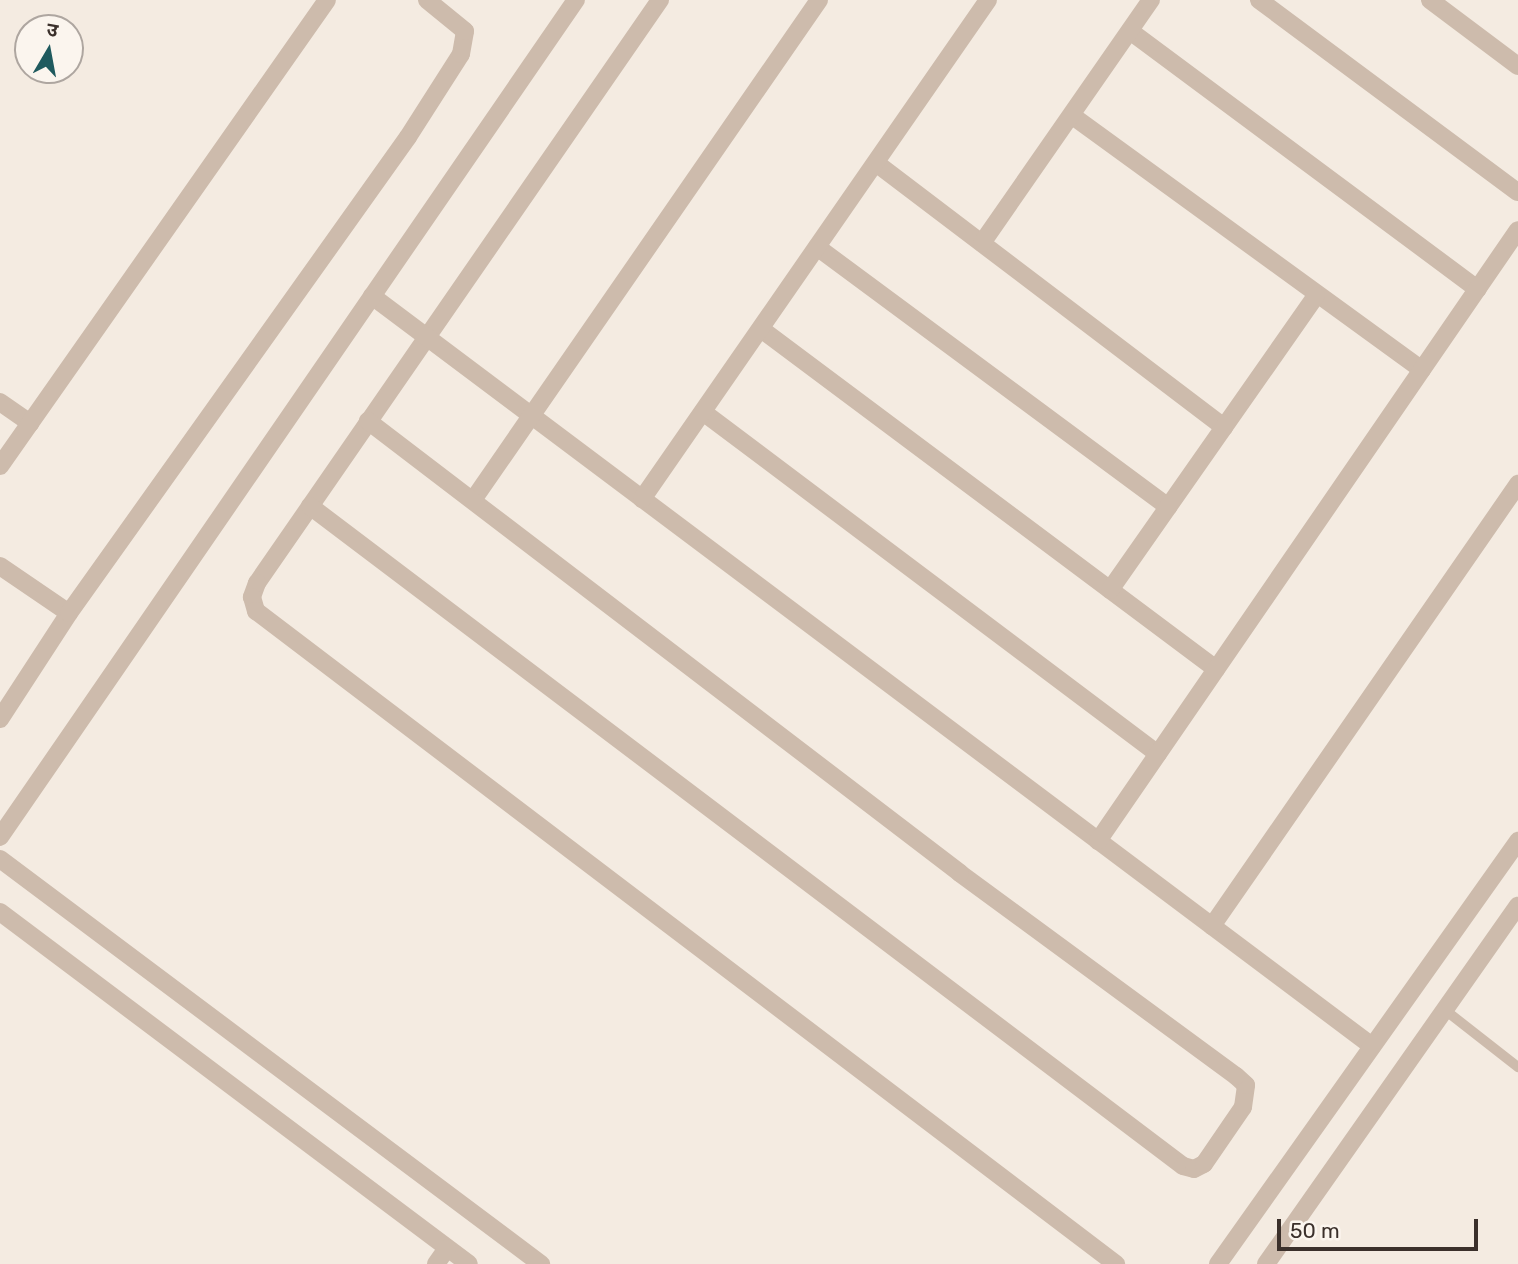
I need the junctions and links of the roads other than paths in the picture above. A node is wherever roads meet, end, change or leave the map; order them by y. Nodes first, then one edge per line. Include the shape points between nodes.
1 (327, 0) edge
2 (427, 0) edge
3 (576, 0) edge
4 (660, 0) edge
5 (988, 0) edge
6 (1151, 0) edge
7 (1259, 0) edge
8 (1430, 0) edge
9 (810, 3) edge
10 (1130, 31) junction
11 (1518, 66) edge
12 (1074, 117) junction
13 (876, 163) junction
14 (1518, 192) edge
15 (1518, 230) edge
16 (982, 243) junction
17 (817, 247) junction
18 (1478, 289) junction
19 (372, 296) junction
20 (1316, 296) junction
21 (761, 329) junction
22 (426, 336) junction
23 (1422, 369) junction
24 (0, 402) edge
25 (703, 412) junction
26 (533, 416) junction
27 (368, 421) junction
28 (30, 423) junction
29 (1224, 427) junction
30 (0, 466) edge
31 (1518, 484) edge
32 (642, 499) junction
33 (473, 500) junction
34 (310, 506) junction
35 (1168, 507) junction
36 (0, 566) edge
37 (1110, 590) junction
38 (69, 613) junction
39 (1216, 669) junction
40 (0, 719) edge
41 (1158, 754) junction
42 (0, 837) edge
43 (1098, 841) junction
44 (1518, 841) edge
45 (0, 859) edge
46 (1518, 906) edge
47 (0, 912) edge
48 (1212, 926) junction
49 (1445, 1010) junction
50 (1372, 1046) junction
51 (1518, 1067) edge
52 (447, 1248) junction
53 (436, 1264) edge
54 (469, 1264) edge
55 (541, 1264) edge
56 (1116, 1264) edge
57 (1218, 1264) edge
58 (1266, 1264) edge

1 - 28 street
2 - 38 street via 465,31 461,54 408,137
3 - 19 street
4 - 22 street
5 - 13 street
6 - 10 street
7 - 14 street
8 - 11 street
9 - 26 street
10 - 12 street
10 - 18 street
12 - 16 street
12 - 20 street
13 - 16 street
13 - 17 street
15 - 18 street
16 - 29 street
17 - 21 street
17 - 35 street
18 - 23 street
19 - 22 street
19 - 42 street
20 - 23 street
20 - 29 street
21 - 25 street
21 - 37 street
22 - 26 street
22 - 27 street
23 - 39 street
24 - 28 street
25 - 32 street
25 - 41 street
26 - 32 street
26 - 33 street
27 - 33 street
27 - 34 street
28 - 30 street
29 - 35 street
31 - 48 street
32 - 43 street
33 - 34 street via 960,873 1246,1085 1243,1107 1204,1164 1194,1169 1183,1166
34 - 56 street via 255,590 256,611
35 - 37 street
36 - 38 street
37 - 39 street
38 - 40 street
39 - 41 street
41 - 43 street
43 - 48 street
44 - 50 street
45 - 55 street
46 - 49 street
47 - 52 street
48 - 50 street
49 - 51 lane
49 - 58 street
50 - 57 street
52 - 53 street
52 - 54 street

